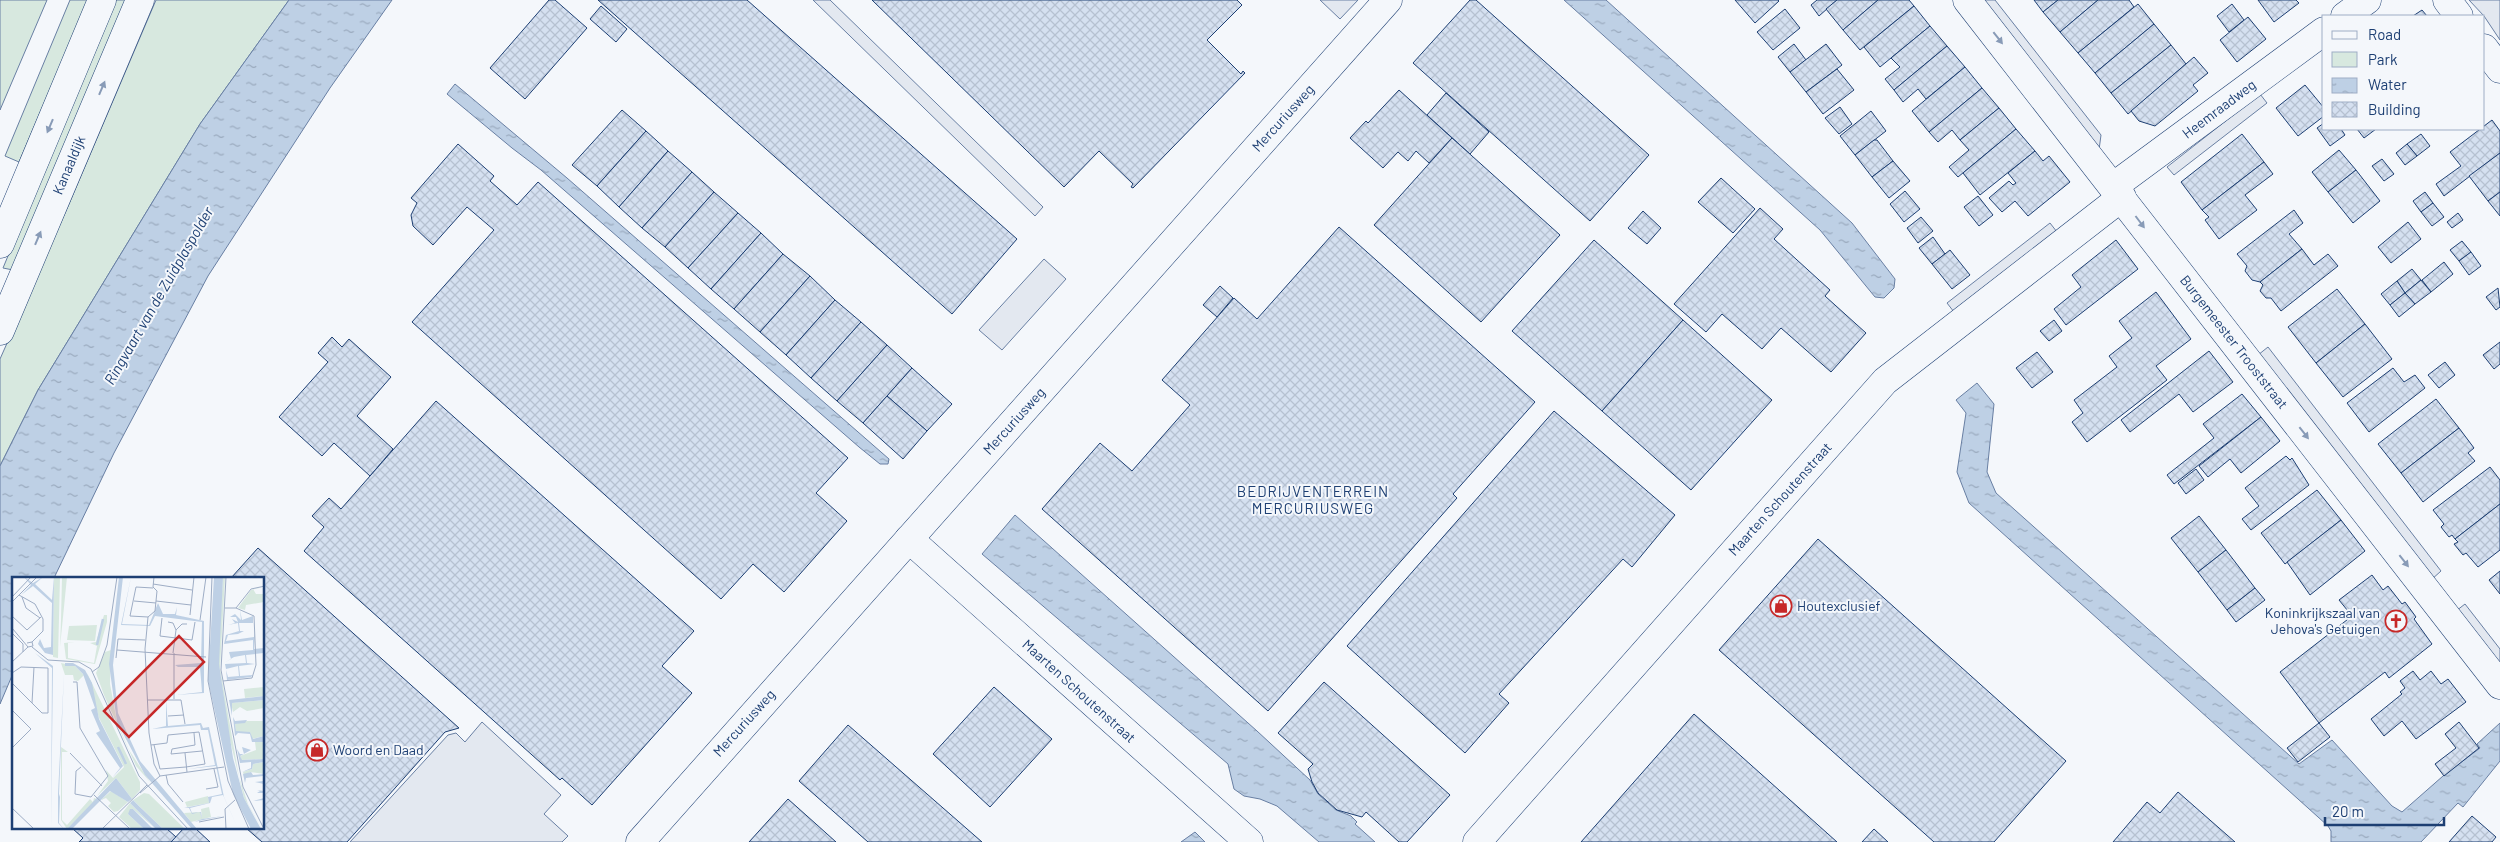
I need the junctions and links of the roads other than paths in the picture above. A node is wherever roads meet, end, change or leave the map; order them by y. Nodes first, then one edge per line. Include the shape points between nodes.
1 (102, 0) edge
2 (140, 0) edge
3 (1388, 0) edge
4 (1967, 0) edge
5 (2367, 0) edge
6 (2447, 0) edge
7 (2346, 15) edge
8 (2458, 15) edge
9 (2322, 34) edge
10 (2485, 49) edge
11 (2500, 69) edge
12 (2118, 192) junction
13 (0, 244) edge
14 (0, 331) edge
15 (909, 539) junction
16 (2500, 685) edge
17 (640, 842) edge
18 (1249, 842) edge
19 (1477, 842) edge

1 -> 13 street
14 -> 2 street, Kanaaldijk
3 - 15 street, Mercuriusweg
4 -> 12 street, Burgemeester Trooststraat
5 - 7 street
6 - 8 street
9 - 12 street, Heemraadweg
10 - 11 street
12 -> 16 street, Burgemeester Trooststraat
12 - 19 street, Maarten Schoutenstraat via 1885,381
15 - 17 street, Mercuriusweg
15 - 18 street, Maarten Schoutenstraat

